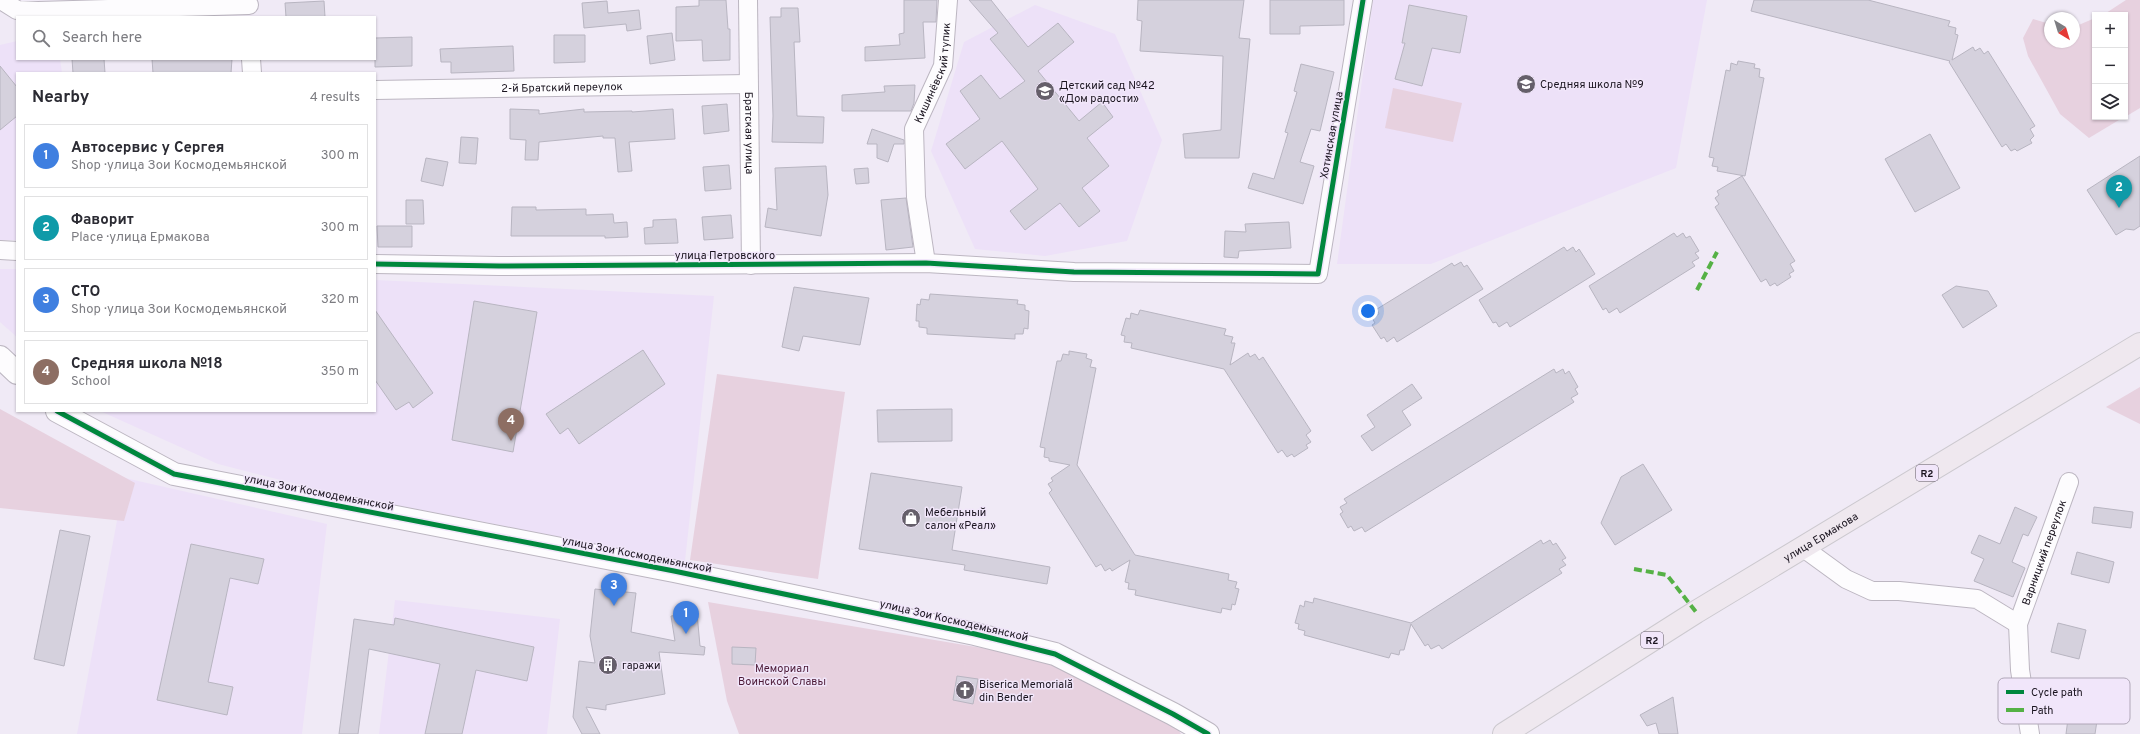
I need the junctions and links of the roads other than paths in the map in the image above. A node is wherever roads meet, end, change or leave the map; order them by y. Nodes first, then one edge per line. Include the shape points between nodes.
1 (1, 0) edge
2 (748, 0) edge
3 (948, 0) edge
4 (1363, 0) edge
5 (249, 7) edge
6 (251, 60) edge
7 (252, 72) edge
8 (748, 84) junction
9 (376, 90) edge
10 (0, 250) edge
11 (16, 252) edge
12 (926, 263) junction
13 (376, 264) edge
14 (751, 265) junction
15 (1318, 274) joint
16 (2140, 344) edge
17 (0, 357) edge
18 (16, 372) edge
19 (59, 412) edge
20 (2069, 482) dead end
21 (1802, 547) junction
22 (2018, 624) junction
23 (2021, 678) edge
24 (2028, 724) edge
25 (1208, 734) edge
26 (1504, 734) edge
27 (2030, 734) edge

1 - 5 street via 17,10 38,11
2 - 8 street, Братская улица
3 - 12 street, Кишинёвский тупик via 943,66 914,129 916,197
4 - 15 street, Хотинская улица
6 - 7 street
8 - 9 street, 2-й Братский переулок
8 - 14 street, Братская улица
10 - 11 street
12 - 14 street, улица Петровского
12 - 15 street, улица Петровского via 1074,272
13 - 14 street, улица Петровского
16 - 21 main road, улица Ермакова / R2
17 - 18 street
19 - 25 street, улица Зои Космодемьянской via 174,474 674,571 975,634 1055,654
20 - 22 street, Варницкий переулок
21 - 22 street via 1846,579 1872,591 1899,591 1978,599
21 - 26 main road, улица Ермакова / R2
22 - 23 street, Варницкий переулок
24 - 27 street, Варницкий переулок

